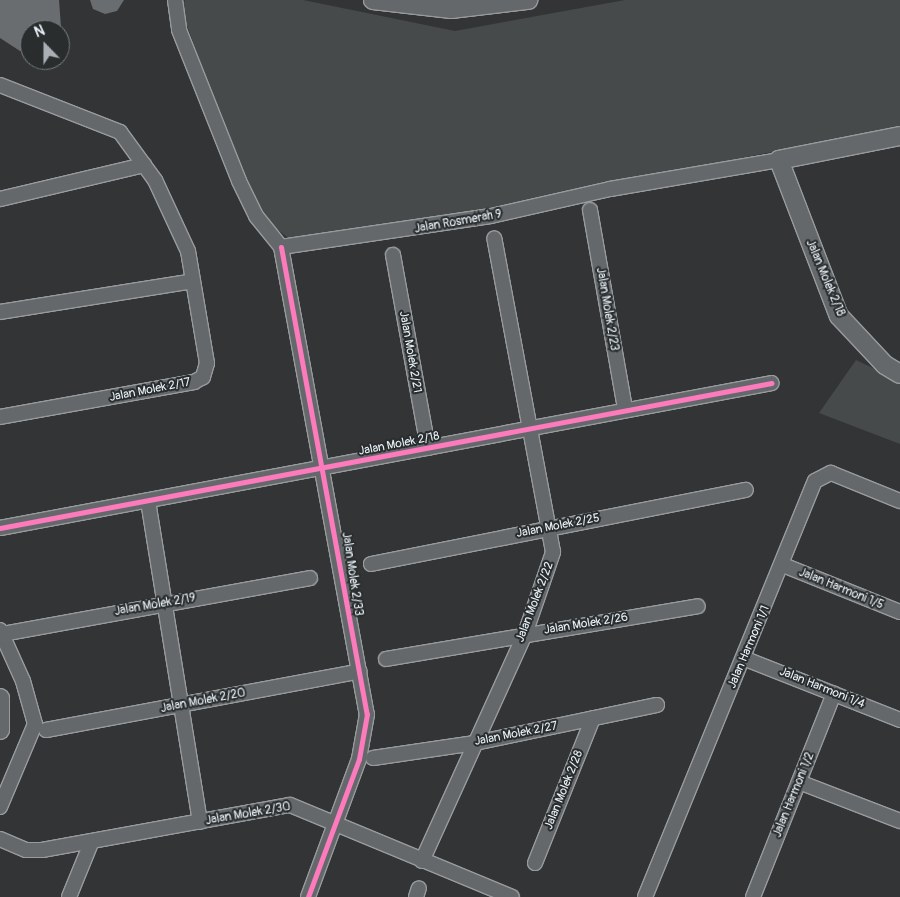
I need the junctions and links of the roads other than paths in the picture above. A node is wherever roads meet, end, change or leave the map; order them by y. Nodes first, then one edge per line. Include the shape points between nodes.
1 (175, 0) edge
2 (372, 0) edge
3 (528, 0) edge
4 (0, 85) edge
5 (900, 136) edge
6 (779, 160) junction
7 (144, 165) junction
8 (0, 199) edge
9 (590, 210) dead end
10 (494, 238) dead end
11 (282, 247) junction
12 (393, 256) dead end
13 (193, 281) junction
14 (0, 312) edge
15 (900, 374) edge
16 (772, 384) dead end
17 (625, 409) junction
18 (0, 417) edge
19 (531, 429) junction
20 (428, 448) junction
21 (325, 469) junction
22 (746, 490) dead end
23 (148, 501) junction
24 (900, 501) edge
25 (551, 527) junction
26 (0, 528) edge
27 (371, 564) dead end
28 (783, 565) junction
29 (310, 578) dead end
30 (164, 603) junction
31 (698, 606) dead end
32 (900, 612) edge
33 (1, 632) edge
34 (525, 634) junction
35 (743, 658) junction
36 (386, 659) dead end
37 (360, 671) junction
38 (834, 693) junction
39 (0, 698) edge
40 (180, 705) junction
41 (657, 705) dead end
42 (593, 718) junction
43 (900, 720) edge
44 (0, 730) edge
45 (46, 730) dead end
46 (475, 743) junction
47 (373, 758) dead end
48 (799, 782) junction
49 (0, 807) edge
50 (900, 821) edge
51 (200, 822) junction
52 (338, 824) junction
53 (0, 839) edge
54 (91, 843) junction
55 (422, 860) junction
56 (535, 863) dead end
57 (70, 897) edge
58 (308, 897) edge
59 (512, 897) edge
60 (645, 897) edge
61 (752, 897) edge

1 - 11 street via 179,30 239,181 256,216
2 - 3 main road via 451,9
4 - 7 street, Jalan Molek 2/17 via 120,132
5 - 6 main road, Jalan Rosmerah 9
6 - 11 street, Jalan Rosmerah 9 via 610,189 491,216
6 - 15 main road, Jalan Molek 2/18 via 838,316 885,365
7 - 8 street
7 - 13 street, Jalan Molek 2/17 via 156,180 188,251
9 - 17 street, Jalan Molek 2/23
10 - 19 street, Jalan Molek 2/22
11 - 21 street, Jalan Molek 2/33
12 - 20 street, Jalan Molek 2/21
13 - 14 street
13 - 18 street, Jalan Molek 2/17 via 207,363 203,377 194,382
16 - 17 street, Jalan Molek 2/18
17 - 19 street, Jalan Molek 2/18
19 - 20 street, Jalan Molek 2/18
19 - 25 street, Jalan Molek 2/22
20 - 21 street, Jalan Molek 2/18
21 - 23 street, Jalan Molek 2/18
21 - 37 street, Jalan Molek 2/33
22 - 25 street, Jalan Molek 2/25
23 - 26 street, Jalan Molek 2/18
23 - 30 street
24 - 28 street, Jalan Harmoni 1/1 via 831,473 823,475 815,481
25 - 27 street, Jalan Molek 2/25
25 - 34 street, Jalan Molek 2/22 via 551,565
28 - 32 street, Jalan Harmoni 1/5
28 - 35 street, Jalan Harmoni 1/1
29 - 30 street, Jalan Molek 2/19
30 - 33 street, Jalan Molek 2/19
30 - 40 street
31 - 34 street, Jalan Molek 2/26
33 - 49 street via 23,681 35,724
34 - 36 street, Jalan Molek 2/26
34 - 46 street, Jalan Molek 2/22
35 - 38 street, Jalan Harmoni 1/4
35 - 60 street, Jalan Harmoni 1/1
37 - 40 street, Jalan Molek 2/20
37 - 52 street, Jalan Molek 2/33 via 367,714 359,759
38 - 43 street, Jalan Harmoni 1/4
38 - 48 street, Jalan Harmoni 1/2
39 - 44 main road
40 - 45 street, Jalan Molek 2/20
40 - 51 street
41 - 42 street, Jalan Molek 2/27
42 - 46 street, Jalan Molek 2/27
42 - 56 street, Jalan Molek 2/28
46 - 47 street, Jalan Molek 2/27
46 - 55 street, Jalan Molek 2/22
48 - 50 street
48 - 61 street, Jalan Harmoni 1/2
51 - 52 street, Jalan Molek 2/30 via 290,805
51 - 54 street, Jalan Molek 2/30
52 - 55 street, Jalan Molek 2/30
52 - 58 street, Jalan Molek 2/33
53 - 54 street, Jalan Molek 2/30 via 33,850
54 - 57 street
55 - 59 street, Jalan Molek 2/30

